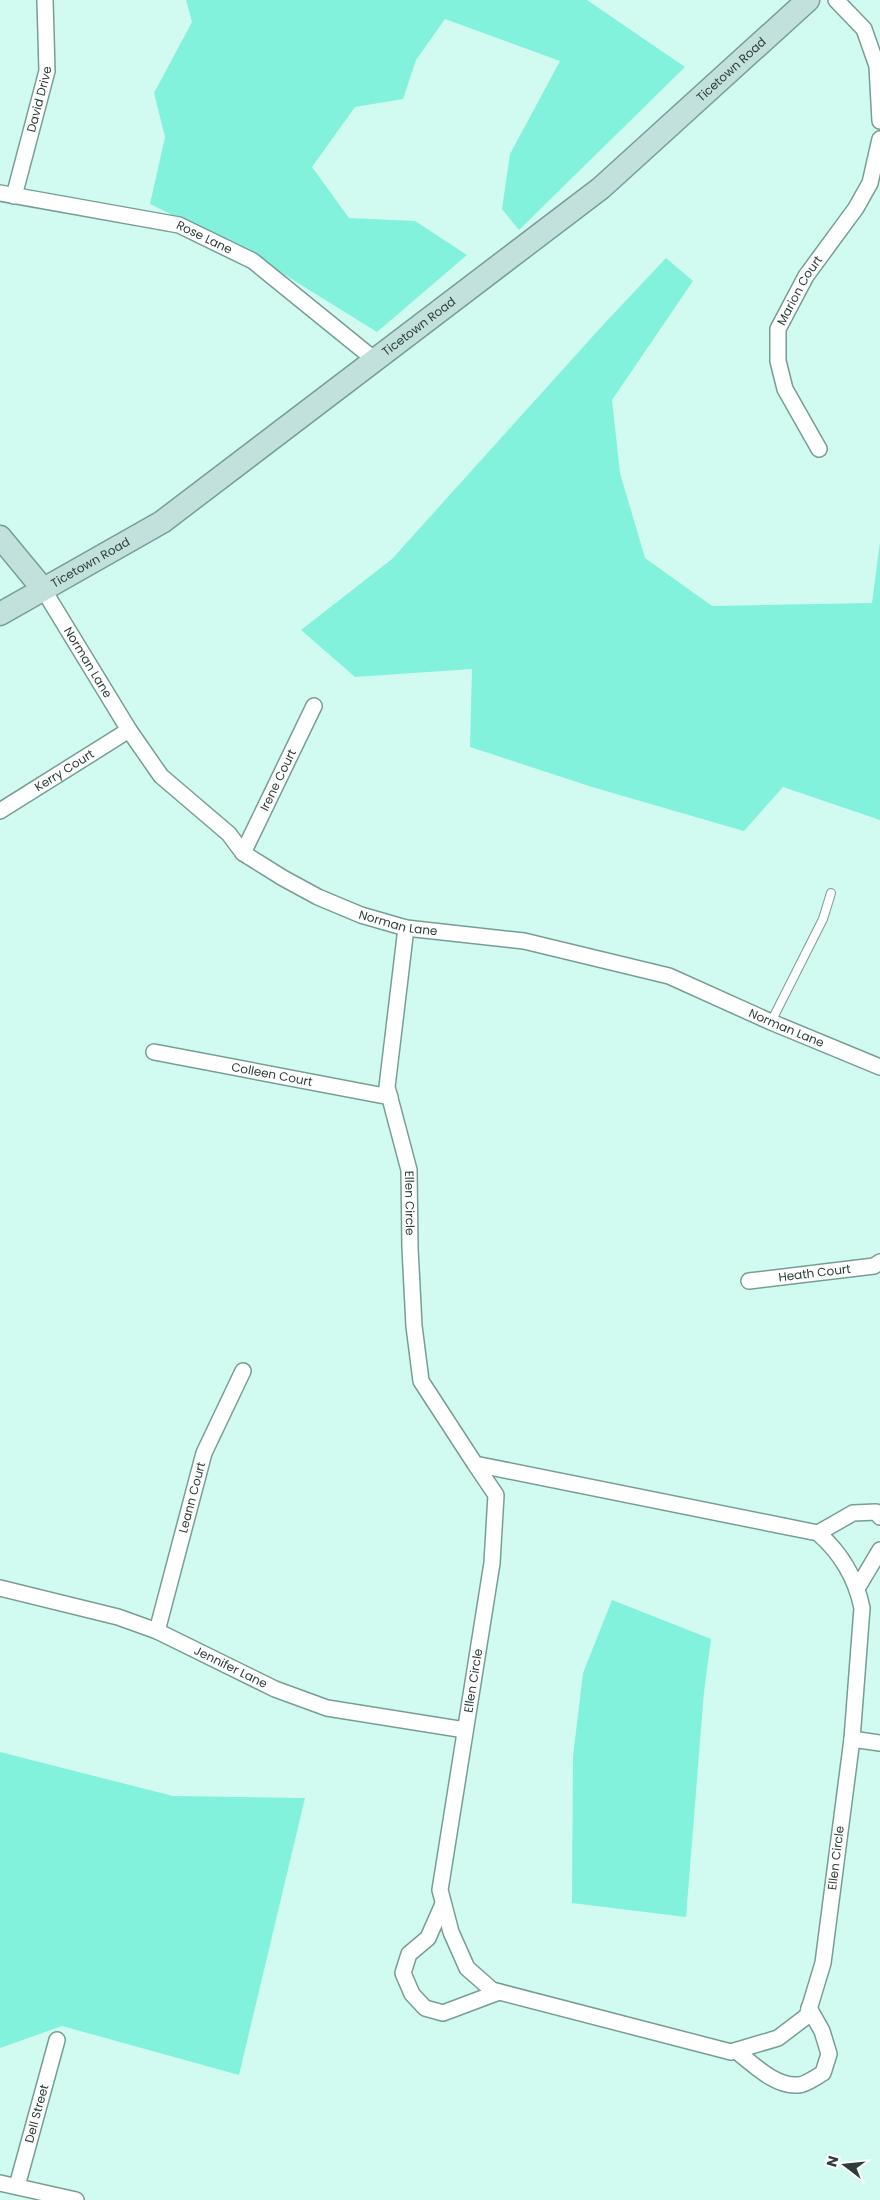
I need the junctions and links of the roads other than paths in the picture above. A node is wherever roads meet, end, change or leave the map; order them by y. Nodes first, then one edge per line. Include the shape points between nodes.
1 (45, 0) edge
2 (808, 0) edge
3 (836, 0) edge
4 (880, 121) edge
5 (880, 139) edge
6 (7, 194) edge
7 (374, 360) junction
8 (819, 449) dead end
9 (0, 537) edge
10 (43, 589) junction
11 (0, 614) edge
12 (314, 706) dead end
13 (129, 730) junction
14 (0, 811) edge
15 (243, 853) junction
16 (831, 893) dead end
17 (406, 928) junction
18 (771, 1022) junction
19 (154, 1052) dead end
20 (880, 1067) edge
21 (390, 1097) junction
22 (880, 1262) edge
23 (749, 1281) dead end
24 (243, 1371) dead end
25 (475, 1464) junction
26 (880, 1517) edge
27 (818, 1533) junction
28 (880, 1550) edge
29 (858, 1587) junction
30 (0, 1588) edge
31 (157, 1631) junction
32 (465, 1730) junction
33 (852, 1739) junction
34 (880, 1743) edge
35 (443, 1904) junction
36 (499, 1992) junction
37 (809, 2008) junction
38 (57, 2040) dead end
39 (736, 2051) junction
40 (0, 2183) edge
41 (17, 2186) junction
42 (76, 2200) edge

1 - 6 street, David Drive via 47,71
2 - 7 street, Ticetown Road via 601,188
3 - 4 street via 864,29 876,66
5 - 8 street, Marion Court via 870,183 856,208 806,276 778,328 778,361 785,388
6 - 7 street, Rose Lane via 179,225 253,262
7 - 10 street, Ticetown Road via 162,522
9 - 10 street
10 - 11 street, Ticetown Road
10 - 13 street, Norman Lane
12 - 15 street, Irene Court
13 - 14 street, Kerry Court
13 - 15 street, Norman Lane via 161,776 229,834
15 - 17 street, Norman Lane via 318,897 361,915
16 - 18 lane via 823,919
17 - 18 street, Norman Lane via 524,941 669,976
17 - 21 street, Ellen Circle via 387,1087
18 - 20 street, Norman Lane
19 - 21 street, Colleen Court
21 - 25 street, Ellen Circle via 409,1170 413,1306 421,1382
22 - 23 street, Heath Court via 874,1266
24 - 31 street, Leann Court via 204,1453
25 - 27 street
25 - 32 street, Ellen Circle via 496,1496 492,1563
26 - 27 street via 876,1512 853,1513
27 - 29 street, Ellen Circle via 834,1546
28 - 29 street
29 - 33 street, Ellen Circle via 862,1608
30 - 31 street, Jennifer Lane via 118,1617
31 - 32 street, Jennifer Lane via 275,1689 327,1708
32 - 35 street, Ellen Circle via 440,1890
33 - 34 street
33 - 37 street, Ellen Circle via 823,1963
35 - 36 street, Ellen Circle via 467,1968 492,1990
35 - 36 street, Ellen Circle via 428,1938 409,1954 404,1973 412,1994 425,2008 443,2013
36 - 39 street, Ellen Circle
37 - 39 street, Ellen Circle via 807,2016 778,2038
37 - 39 street, Ellen Circle via 822,2031 829,2054 823,2073 799,2085 784,2083
38 - 41 street, Dell Street
40 - 41 street
41 - 42 street

